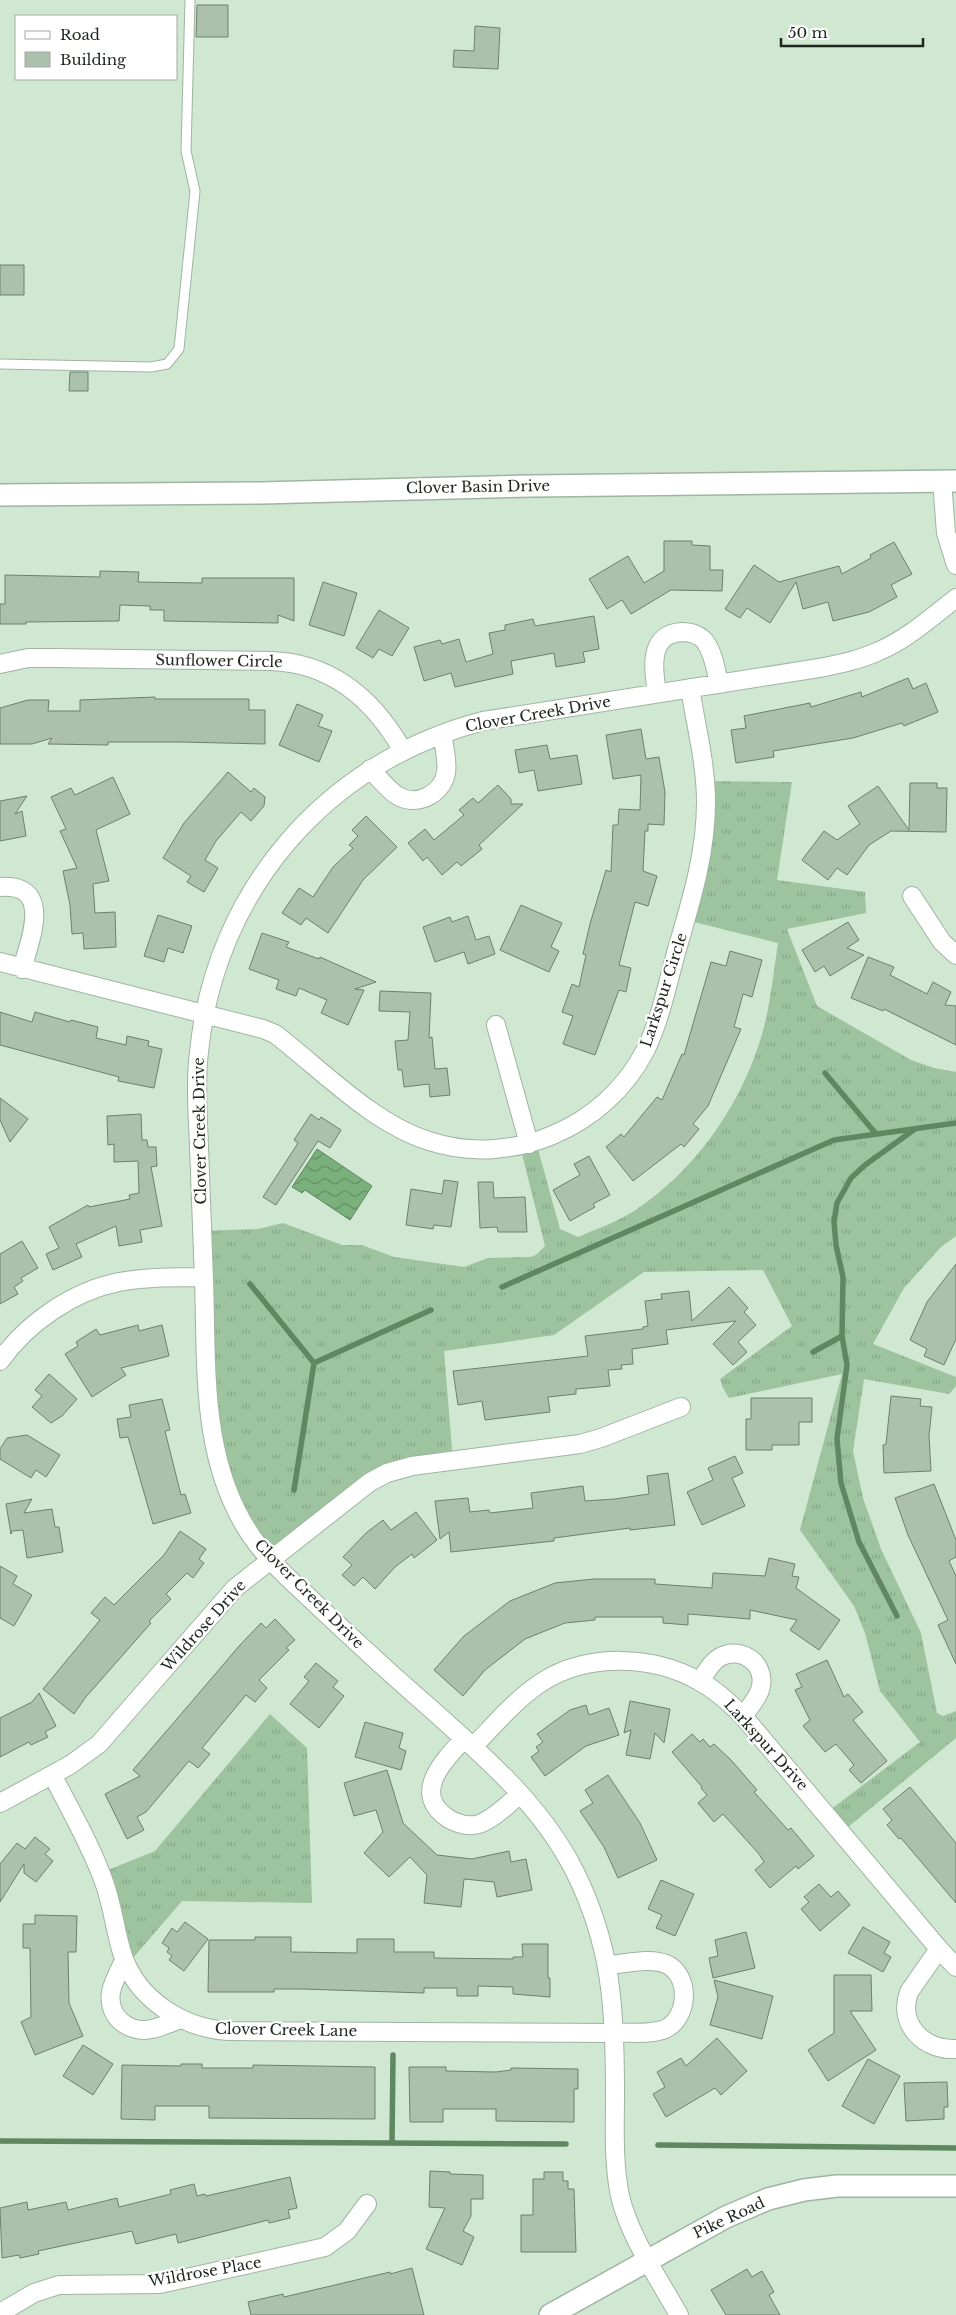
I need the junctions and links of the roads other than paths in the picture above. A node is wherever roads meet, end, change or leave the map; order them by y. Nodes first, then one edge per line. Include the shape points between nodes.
1 (190, 0) edge
2 (0, 364) edge
3 (949, 481) edge
4 (0, 495) edge
5 (956, 565) edge
6 (956, 598) edge
7 (0, 664) edge
8 (719, 684) junction
9 (690, 688) junction
10 (657, 693) junction
11 (442, 734) junction
12 (403, 751) junction
13 (370, 770) junction
14 (0, 887) edge
15 (912, 896) dead end
16 (956, 955) edge
17 (0, 962) edge
18 (22, 969) junction
19 (204, 1015) junction
20 (496, 1025) dead end
21 (530, 1144) junction
22 (204, 1277) junction
23 (0, 1361) edge
24 (681, 1407) dead end
25 (271, 1560) junction
26 (700, 1681) junction
27 (743, 1716) junction
28 (469, 1743) junction
29 (53, 1776) junction
30 (520, 1794) junction
31 (0, 1803) edge
32 (939, 1949) junction
33 (124, 1960) junction
34 (608, 1965) junction
35 (956, 1967) edge
36 (181, 2019) junction
37 (614, 2033) junction
38 (956, 2049) edge
39 (956, 2186) edge
40 (367, 2204) dead end
41 (648, 2260) junction
42 (0, 2313) edge
43 (550, 2315) edge
44 (679, 2315) edge

1 - 2 lane via 186,151 195,191 179,349 167,364 151,367
3 - 4 street, Clover Basin Drive
3 - 5 street via 946,533
6 - 8 street, Clover Creek Drive via 899,641 868,656 819,668
7 - 12 street, Sunflower Circle via 28,658 292,663 331,676 362,697 381,716
8 - 9 street, Clover Creek Drive
8 - 10 street via 713,657 705,641 695,634 681,632 665,637 658,645 654,664
9 - 10 street, Clover Creek Drive
9 - 21 street, Larkspur Circle via 705,781 703,845 693,896 654,1030 639,1061 616,1091 571,1127
10 - 11 street, Clover Creek Drive via 498,719
11 - 12 street, Clover Creek Drive
11 - 13 street via 446,775 439,788 427,797 411,800 400,797
12 - 13 street, Clover Creek Drive
13 - 19 street, Clover Creek Drive via 308,820 257,881 227,937
14 - 18 street via 19,890 30,898 35,907 35,920
15 - 16 street via 942,942
17 - 18 street
18 - 19 street
19 - 21 street, Larkspur Circle via 259,1027 275,1034 365,1105 415,1136 466,1148
19 - 22 street, Clover Creek Drive via 197,1087
20 - 21 street
22 - 23 street via 133,1280 96,1289 33,1326 16,1340
22 - 25 street, Clover Creek Drive via 207,1378 213,1442 236,1508 252,1537
24 - 25 street, Wildrose Drive via 580,1444 412,1466 387,1473 349,1497
25 - 28 street, Clover Creek Drive
25 - 29 street, Wildrose Drive via 227,1596 99,1744
26 - 27 street, Larkspur Drive
26 - 27 street via 713,1662 722,1656 738,1654 753,1660 760,1672 761,1687
26 - 28 street, Larkspur Drive via 671,1669 642,1663 620,1661 583,1666 535,1687
27 - 32 street, Larkspur Drive
28 - 30 street, Clover Creek Drive
28 - 30 street via 442,1763 433,1782 433,1798 445,1816 464,1825 479,1824
29 - 31 street, Wildrose Drive
29 - 33 street, Clover Creek Lane via 100,1869
30 - 34 street, Clover Creek Drive via 551,1831 574,1870 592,1911
32 - 35 street, Larkspur Drive
32 - 38 street via 909,1992 907,2018 914,2033 924,2042 941,2049
33 - 36 street, Clover Creek Lane via 145,1992
33 - 36 street via 111,1996 118,2019 129,2027 146,2030
34 - 37 street, Clover Creek Drive
34 - 37 street via 652,1961 664,1964 677,1974 684,1992 680,2012 669,2026
36 - 37 street, Clover Creek Lane via 228,2031
37 - 41 street, Clover Creek Drive via 618,2185 626,2215
39 - 41 street, Pike Road via 837,2186 788,2194 739,2210
40 - 42 street, Wildrose Place via 347,2231 325,2247 160,2284 59,2285 34,2293
41 - 43 street, Pike Road
41 - 44 street, Clover Creek Drive

